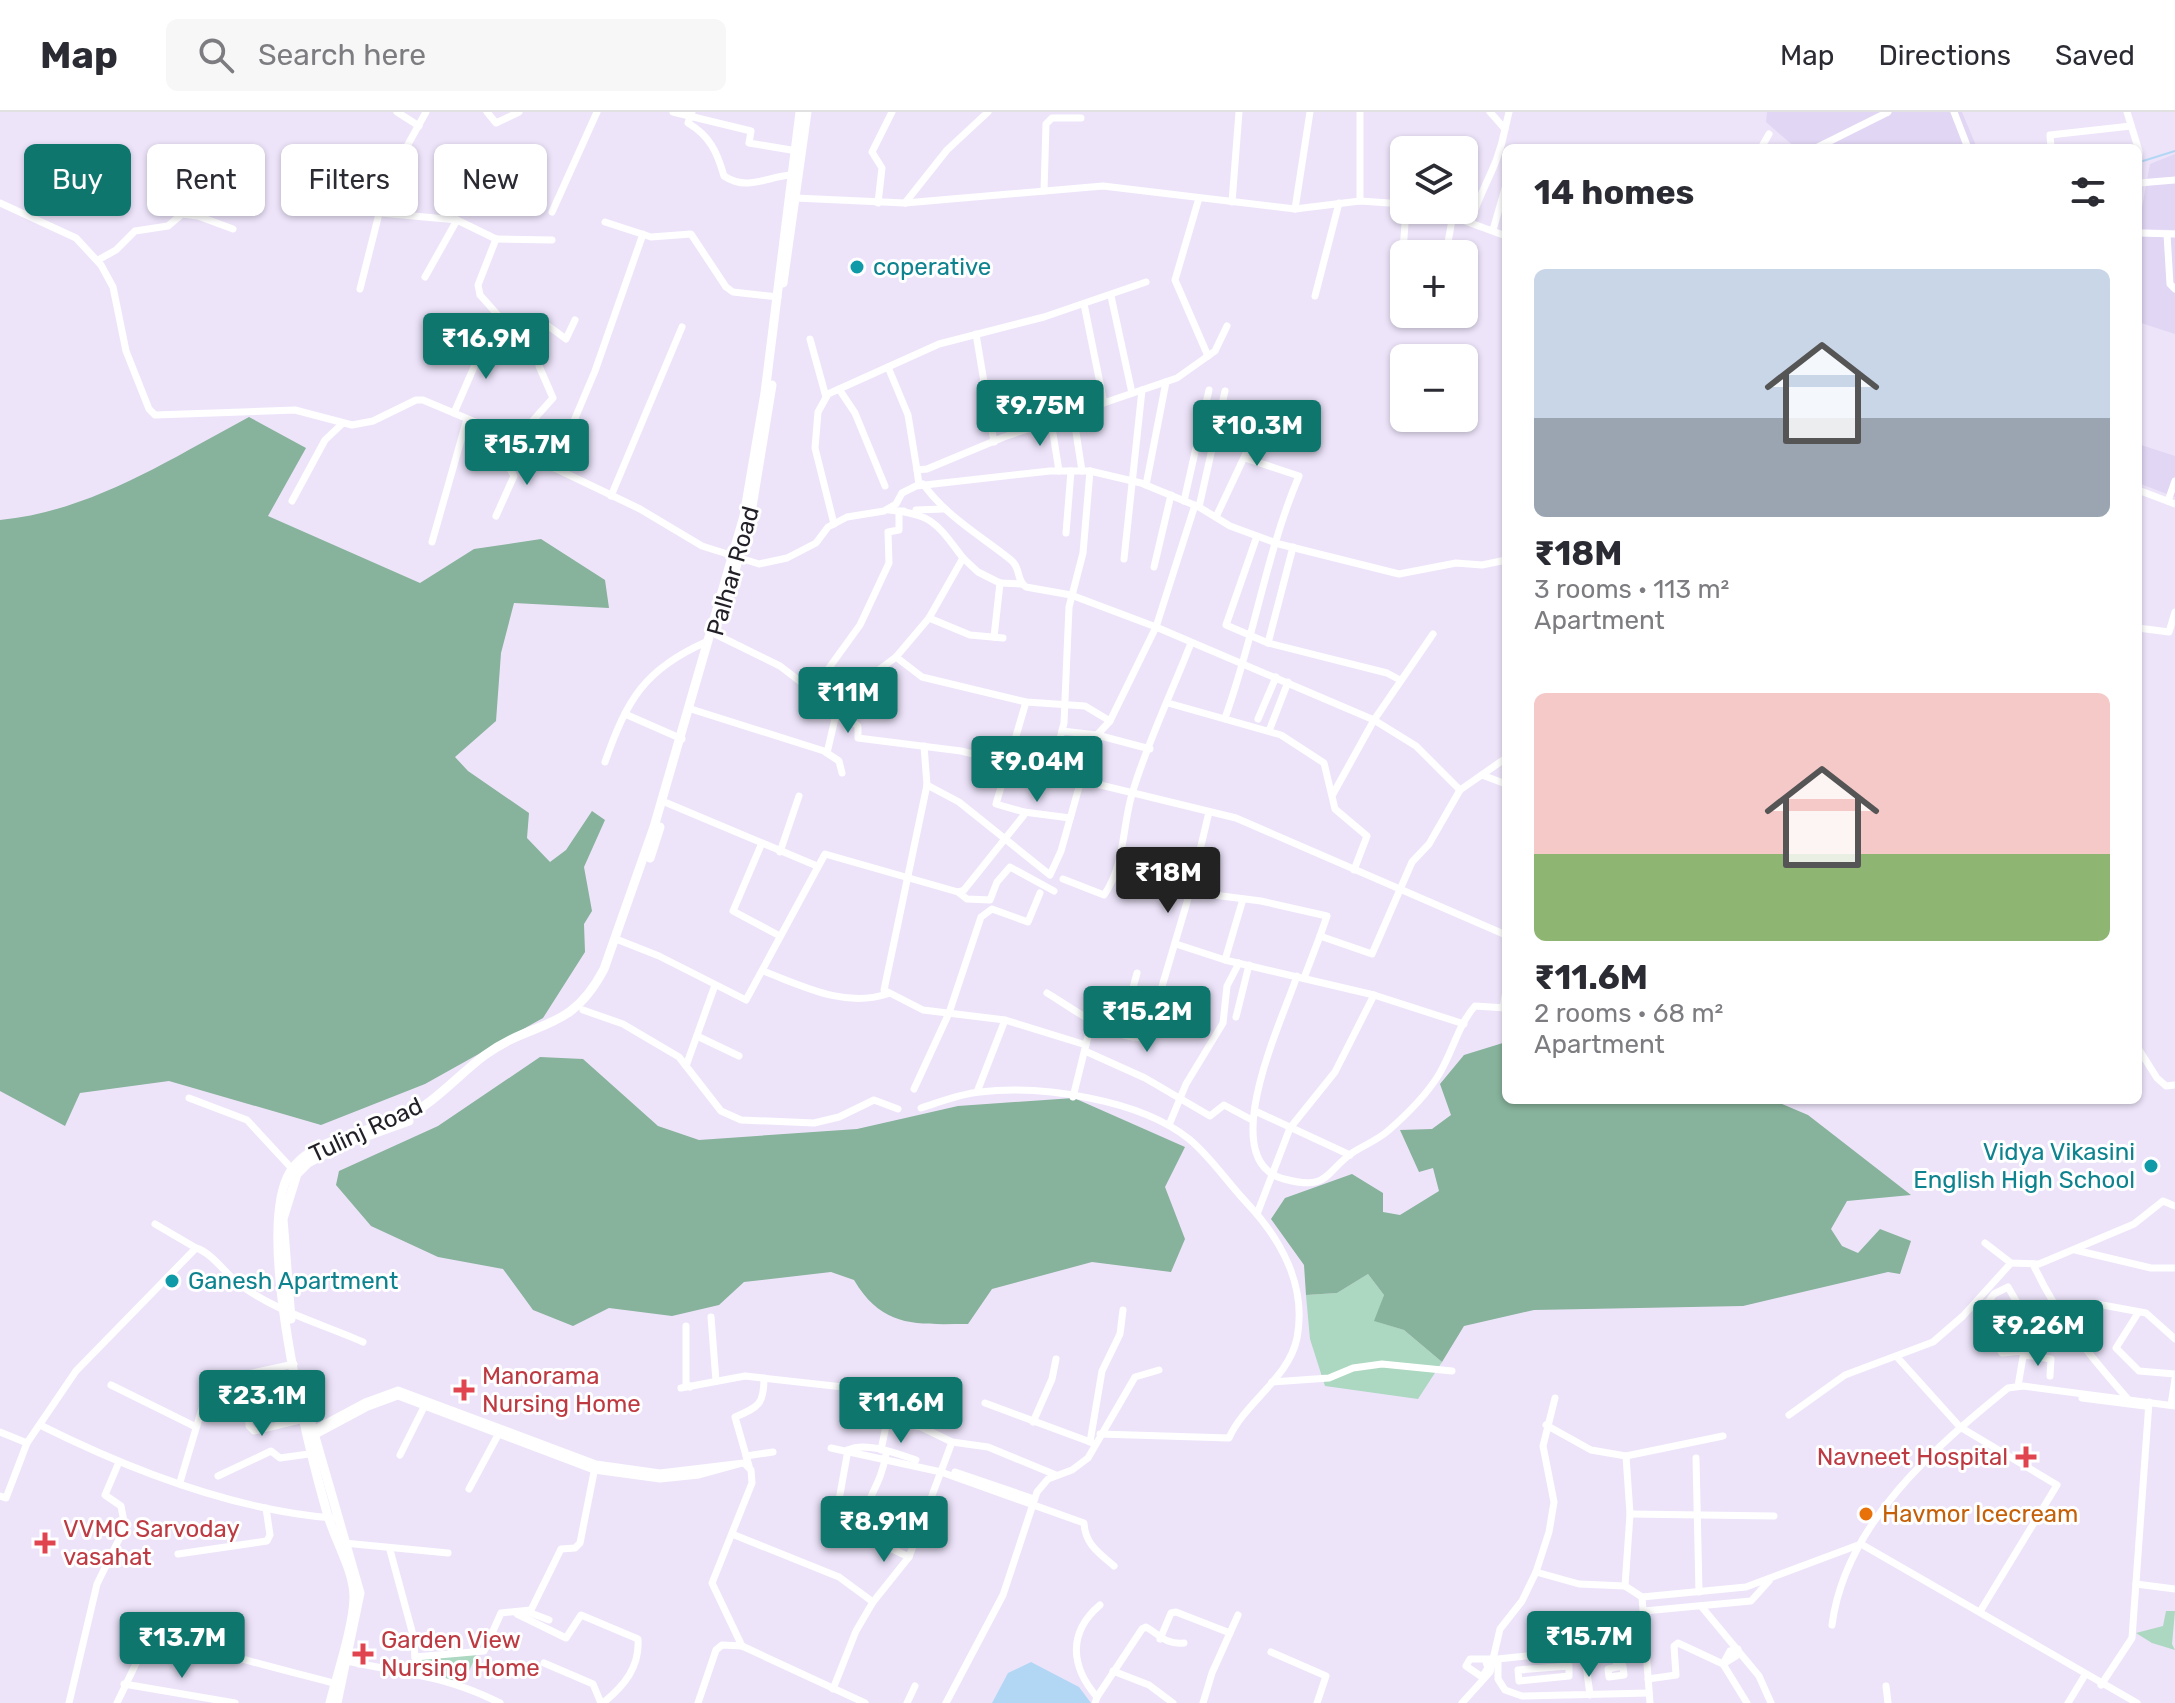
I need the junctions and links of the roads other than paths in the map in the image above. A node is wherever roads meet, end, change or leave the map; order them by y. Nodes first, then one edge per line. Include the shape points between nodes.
1 (397, 112) edge
2 (426, 112) edge
3 (487, 112) edge
4 (519, 112) edge
5 (597, 112) edge
6 (673, 112) edge
7 (800, 112) edge
8 (807, 112) edge
9 (892, 112) edge
10 (1239, 112) edge
11 (1310, 112) edge
12 (1360, 112) edge
13 (1490, 112) edge
14 (1509, 112) edge
15 (1888, 112) edge
16 (1954, 112) edge
17 (2127, 112) edge
18 (691, 114) edge
19 (983, 114) edge
20 (1081, 118) dead end
21 (419, 126) junction
22 (2131, 126) junction
23 (1505, 129) junction
24 (1769, 134) dead end
25 (409, 144) edge
26 (1763, 144) edge
27 (1824, 144) edge
28 (1966, 144) edge
29 (2051, 144) edge
30 (2137, 144) edge
31 (797, 151) junction
32 (791, 175) junction
33 (2175, 180) edge
34 (2142, 184) edge
35 (1044, 191) junction
36 (795, 198) junction
37 (1199, 198) junction
38 (1478, 198) edge
39 (1502, 199) edge
40 (1360, 201) junction
41 (1232, 202) junction
42 (0, 203) edge
43 (878, 203) junction
44 (905, 203) junction
45 (1339, 203) junction
46 (1390, 203) edge
47 (1295, 209) junction
48 (552, 212) dead end
49 (418, 214) edge
50 (380, 216) edge
51 (457, 220) junction
52 (605, 222) dead end
53 (1478, 224) edge
54 (233, 229) dead end
55 (1493, 230) junction
56 (2142, 233) edge
57 (643, 234) junction
58 (1502, 234) edge
59 (2171, 234) edge
60 (496, 239) junction
61 (552, 240) dead end
62 (98, 260) junction
63 (425, 277) dead end
64 (1146, 282) dead end
65 (360, 289) dead end
66 (2175, 289) edge
67 (1111, 296) junction
68 (1315, 296) dead end
69 (778, 297) junction
70 (1084, 304) junction
71 (575, 320) dead end
72 (1227, 326) dead end
73 (682, 327) dead end
74 (976, 334) junction
75 (489, 337) junction
76 (810, 339) dead end
77 (1208, 356) junction
78 (539, 366) dead end
79 (888, 367) junction
80 (1166, 382) junction
81 (839, 389) junction
82 (1142, 390) junction
83 (1209, 390) dead end
84 (1225, 391) dead end
85 (1132, 393) junction
86 (826, 397) junction
87 (1104, 403) junction
88 (454, 413) junction
89 (1073, 413) junction
90 (1251, 417) dead end
91 (467, 419) junction
92 (1051, 421) junction
93 (342, 424) junction
94 (510, 442) junction
95 (994, 442) junction
96 (1245, 458) junction
97 (554, 468) junction
98 (917, 470) junction
99 (1059, 471) junction
100 (1071, 471) junction
101 (1086, 471) junction
102 (1131, 481) junction
103 (2175, 481) edge
104 (921, 485) junction
105 (1146, 485) junction
106 (885, 486) dead end
107 (2142, 492) edge
108 (1171, 495) junction
109 (611, 496) junction
110 (292, 501) dead end
111 (1184, 501) junction
112 (2171, 503) edge
113 (1197, 506) junction
114 (943, 509) junction
115 (887, 510) junction
116 (899, 511) junction
117 (496, 516) dead end
118 (1216, 517) junction
119 (834, 524) junction
120 (1066, 533) dead end
121 (1257, 536) junction
122 (432, 542) dead end
123 (1276, 543) junction
124 (1293, 547) junction
125 (736, 558) junction
126 (963, 558) junction
127 (1124, 559) dead end
128 (1502, 561) edge
129 (1154, 567) dead end
130 (1000, 583) junction
131 (1021, 584) junction
132 (1071, 595) junction
133 (2175, 612) edge
134 (929, 618) junction
135 (1156, 627) junction
136 (2142, 629) edge
137 (715, 634) junction
138 (1433, 634) dead end
139 (1252, 637) junction
140 (706, 642) junction
141 (1191, 643) junction
142 (1268, 643) junction
143 (896, 657) junction
144 (1245, 664) junction
145 (1276, 677) junction
146 (1400, 680) junction
147 (1288, 682) junction
148 (813, 690) junction
149 (1026, 702) junction
150 (1168, 703) junction
151 (1066, 704) junction
152 (691, 709) junction
153 (837, 710) junction
154 (625, 714) junction
155 (1225, 718) junction
156 (1258, 719) dead end
157 (1374, 720) junction
158 (1110, 721) junction
159 (1062, 731) junction
160 (1269, 731) junction
161 (1097, 735) junction
162 (681, 738) junction
163 (924, 746) junction
164 (1150, 749) junction
165 (827, 753) junction
166 (1010, 761) junction
167 (1502, 761) edge
168 (605, 762) dead end
169 (842, 773) dead end
170 (1051, 773) junction
171 (1482, 775) junction
172 (1080, 779) junction
173 (1502, 782) edge
174 (927, 785) junction
175 (1460, 790) junction
176 (1333, 794) junction
177 (1132, 795) junction
178 (799, 796) dead end
179 (667, 803) junction
180 (1024, 812) junction
181 (1209, 812) junction
182 (1070, 818) junction
183 (1005, 842) junction
184 (761, 845) junction
185 (780, 852) junction
186 (817, 866) junction
187 (1354, 870) junction
188 (907, 877) junction
189 (1063, 879) dead end
190 (1398, 890) junction
191 (1054, 891) dead end
192 (958, 892) junction
193 (1040, 893) dead end
194 (1190, 893) junction
195 (1243, 899) junction
196 (1502, 933) edge
197 (780, 936) junction
198 (1320, 936) junction
199 (618, 940) junction
200 (1176, 944) junction
201 (1225, 960) junction
202 (1239, 963) junction
203 (1249, 965) junction
204 (763, 971) junction
205 (1137, 973) dead end
206 (1300, 977) junction
207 (715, 985) junction
208 (1047, 993) dead end
209 (887, 994) junction
210 (1374, 995) junction
211 (581, 1008) junction
212 (1502, 1008) edge
213 (949, 1013) junction
214 (1236, 1017) dead end
215 (1005, 1020) junction
216 (1092, 1020) junction
217 (1464, 1024) junction
218 (1121, 1032) junction
219 (697, 1036) junction
220 (1086, 1048) junction
221 (2142, 1054) edge
222 (739, 1056) dead end
223 (686, 1066) junction
224 (2175, 1085) edge
225 (914, 1089) dead end
226 (977, 1092) junction
227 (1073, 1097) junction
228 (189, 1098) dead end
229 (1180, 1099) junction
230 (921, 1108) dead end
231 (898, 1109) dead end
232 (1255, 1111) junction
233 (1252, 1120) junction
234 (1169, 1125) junction
235 (1290, 1128) junction
236 (1350, 1155) junction
237 (294, 1172) junction
238 (1271, 1174) junction
239 (2175, 1206) edge
240 (1257, 1214) junction
241 (155, 1224) dead end
242 (1985, 1243) dead end
243 (196, 1248) junction
244 (2075, 1250) junction
245 (2011, 1263) junction
246 (2033, 1264) junction
247 (2175, 1268) edge
248 (1988, 1302) junction
249 (286, 1308) junction
250 (1123, 1310) dead end
251 (2138, 1313) junction
252 (711, 1317) dead end
253 (686, 1326) dead end
254 (2072, 1334) junction
255 (2175, 1339) edge
256 (363, 1342) dead end
257 (2024, 1353) junction
258 (1897, 1357) junction
259 (1056, 1359) dead end
260 (294, 1364) junction
261 (1159, 1370) dead end
262 (1452, 1371) dead end
263 (2050, 1376) dead end
264 (2175, 1376) edge
265 (764, 1378) junction
266 (716, 1381) junction
267 (1272, 1382) junction
268 (111, 1385) dead end
269 (2018, 1386) junction
270 (2072, 1394) junction
271 (1555, 1398) dead end
272 (2127, 1398) junction
273 (985, 1403) dead end
274 (2149, 1404) junction
275 (203, 1405) dead end
276 (425, 1405) junction
277 (2174, 1407) edge
278 (448, 1411) junction
279 (1789, 1415) dead end
280 (306, 1418) junction
281 (887, 1421) junction
282 (1033, 1422) junction
283 (40, 1425) junction
284 (1546, 1425) junction
285 (196, 1427) junction
286 (1960, 1427) junction
287 (0, 1432) edge
288 (1100, 1434) junction
289 (310, 1435) junction
290 (498, 1435) junction
291 (1723, 1436) dead end
292 (952, 1442) junction
293 (27, 1443) junction
294 (1092, 1443) junction
295 (831, 1448) dead end
296 (848, 1450) junction
297 (773, 1452) dead end
298 (314, 1453) junction
299 (884, 1453) junction
300 (400, 1455) dead end
301 (1626, 1456) junction
302 (1696, 1458) dead end
303 (119, 1462) junction
304 (745, 1462) junction
305 (595, 1467) junction
306 (942, 1470) junction
307 (1056, 1475) junction
308 (218, 1476) dead end
309 (180, 1482) junction
310 (469, 1489) dead end
311 (0, 1496) edge
312 (1033, 1501) junction
313 (266, 1508) junction
314 (1630, 1514) junction
315 (1695, 1515) junction
316 (1774, 1516) dead end
317 (333, 1518) junction
318 (732, 1534) junction
319 (859, 1535) junction
320 (342, 1544) junction
321 (1861, 1544) junction
322 (390, 1550) junction
323 (448, 1553) dead end
324 (178, 1554) dead end
325 (909, 1557) junction
326 (1114, 1566) dead end
327 (1536, 1572) junction
328 (1769, 1580) junction
329 (2136, 1584) junction
330 (1625, 1586) junction
331 (1746, 1587) junction
332 (2175, 1589) edge
333 (1699, 1592) junction
334 (1642, 1597) junction
335 (1751, 1601) junction
336 (873, 1602) junction
337 (1100, 1605) dead end
338 (1701, 1606) junction
339 (1981, 1610) junction
340 (1644, 1611) junction
341 (528, 1612) junction
342 (515, 1613) junction
343 (1238, 1615) dead end
344 (549, 1620) dead end
345 (1832, 1625) dead end
346 (1230, 1633) junction
347 (1160, 1639) junction
348 (1614, 1640) dead end
349 (1184, 1643) dead end
350 (742, 1646) junction
351 (1738, 1649) junction
352 (1646, 1650) junction
353 (1271, 1652) dead end
354 (1616, 1652) junction
355 (1602, 1654) dead end
356 (415, 1657) junction
357 (347, 1661) junction
358 (544, 1663) dead end
359 (1723, 1664) junction
360 (1617, 1667) dead end
361 (1113, 1671) junction
362 (417, 1672) junction
363 (2085, 1675) junction
364 (1555, 1678) junction
365 (1648, 1679) junction
366 (124, 1684) junction
367 (338, 1684) junction
368 (2101, 1685) junction
369 (915, 1686) dead end
370 (1886, 1686) dead end
371 (833, 1689) junction
372 (1649, 1693) junction
373 (1590, 1695) junction
374 (1553, 1698) edge
375 (1096, 1700) edge
376 (496, 1702) edge
377 (69, 1703) edge
378 (117, 1703) edge
379 (235, 1703) edge
380 (330, 1703) edge
381 (337, 1703) edge
382 (602, 1703) edge
383 (698, 1703) edge
384 (865, 1703) edge
385 (907, 1703) edge
386 (946, 1703) edge
387 (1173, 1703) edge
388 (1203, 1703) edge
389 (1317, 1703) edge
390 (1462, 1703) edge
391 (1650, 1703) edge
392 (1747, 1703) edge
393 (1771, 1703) edge
394 (1888, 1703) edge
395 (2068, 1703) edge
396 (2137, 1703) edge

1 - 21 street
2 - 21 street
3 - 4 street via 496,123
5 - 48 street
6 - 18 street
7 - 31 main road, Palhar Road
8 - 31 main road, Palhar Road
9 - 43 street via 872,152 882,168
10 - 41 street
11 - 47 street
12 - 40 street
13 - 23 street
14 - 23 street
15 - 27 street
16 - 28 street
17 - 22 street
18 - 31 street via 751,131 749,143
18 - 32 street via 688,123 716,149 724,176 731,181 768,183
19 - 44 street
20 - 35 street via 1052,118 1046,124
21 - 25 street
22 - 29 street via 2050,135
22 - 30 street
23 - 38 street via 1496,169
24 - 26 street
31 - 32 main road, Palhar Road
31 - 36 main road, Palhar Road
32 - 69 main road, Palhar Road
33 - 34 street
35 - 37 street via 1103,186
35 - 44 street
36 - 43 street
36 - 69 main road, Palhar Road
37 - 41 street
37 - 77 street via 1175,280
39 - 55 street
40 - 45 street
40 - 46 street
41 - 47 street
42 - 62 street via 76,238
43 - 44 street
45 - 47 street
45 - 68 street
49 - 51 street
50 - 65 street
51 - 60 street
51 - 63 street
52 - 57 street
53 - 55 street
54 - 62 street via 182,214 168,226 135,231
55 - 58 street
56 - 59 street
57 - 69 street via 691,234 726,287
57 - 97 street
59 - 66 street via 2170,284
60 - 61 street
60 - 75 street via 478,285 497,314
62 - 93 street via 113,287 126,351 155,415 295,410
64 - 67 street
67 - 70 street
67 - 85 street
69 - 125 main road, Palhar Road
70 - 74 street
70 - 87 street
71 - 75 street via 566,339 536,317
72 - 77 street
73 - 109 street
74 - 79 street
74 - 95 street
75 - 88 street
76 - 86 street
77 - 80 street
78 - 94 street via 553,398
79 - 81 street
79 - 98 street via 908,415
80 - 82 street
80 - 105 street
81 - 86 street
81 - 106 street via 855,413
82 - 85 street
82 - 102 street
83 - 111 street
84 - 113 street
85 - 87 street
86 - 119 street via 818,412 815,448
87 - 89 street
88 - 91 street
88 - 93 street via 416,400 373,421
89 - 92 street
89 - 101 street
90 - 96 street via 1256,429
91 - 94 street
91 - 122 street
92 - 95 street
92 - 99 street
93 - 110 street via 325,440
94 - 97 street
94 - 117 street via 502,455 513,481
95 - 98 street
96 - 118 street
96 - 123 street via 1299,474
97 - 109 street
98 - 104 street
99 - 100 street
99 - 104 street
100 - 101 street
100 - 120 street
101 - 102 street
101 - 132 street via 1083,553
102 - 105 street
102 - 127 street
103 - 112 street
104 - 114 street
104 - 115 street via 902,493
105 - 108 street
107 - 112 street
108 - 111 street
108 - 129 street
109 - 125 street via 702,546
111 - 113 street
113 - 118 street
113 - 135 street
114 - 116 street
114 - 131 street via 1015,563
115 - 116 street
115 - 119 street
116 - 126 street via 920,513 931,521
116 - 148 street via 899,530 888,532 889,563 860,625
118 - 121 street
119 - 125 street via 816,543 787,558 759,564
121 - 123 street
121 - 139 street via 1226,625
123 - 124 street
123 - 139 street
124 - 128 street via 1399,574
124 - 142 street
125 - 137 main road, Palhar Road
125 - 140 main road, Palhar Road
126 - 130 street
126 - 134 street
130 - 131 street
130 - 134 street via 998,637 970,635
131 - 132 street
132 - 135 street
132 - 151 street
133 - 136 street via 2169,632
134 - 143 street
135 - 141 street
135 - 158 street
137 - 148 street via 780,666
137 - 152 main road, Palhar Road
138 - 146 street
139 - 142 street
139 - 144 street
140 - 154 street via 659,666
140 - 162 main road, Palhar Road
141 - 144 street
141 - 150 street
142 - 146 street
143 - 149 street via 922,677
143 - 153 street
144 - 145 street
144 - 155 street
145 - 147 street
145 - 156 street
146 - 157 street
147 - 157 street
147 - 160 street
148 - 153 street
149 - 151 street
149 - 166 street
150 - 155 street
150 - 164 street
151 - 158 street via 1085,706
151 - 159 street
152 - 162 main road, Palhar Road
152 - 165 street
153 - 163 street via 858,726 858,738
153 - 165 street
154 - 162 street
154 - 168 street
155 - 160 street
157 - 175 street via 1416,746
157 - 176 street
158 - 161 street
159 - 161 street
159 - 170 street
160 - 176 street via 1324,763
161 - 164 street
161 - 172 street
162 - 179 main road, Palhar Road
162 - 199 main road, Palhar Road
163 - 166 street
163 - 174 street
164 - 177 street
165 - 169 street via 839,761
166 - 170 street
166 - 180 street via 996,804
167 - 171 street
170 - 172 street
171 - 173 street
171 - 175 street
172 - 177 street
172 - 182 street
174 - 183 street via 959,802
174 - 188 street
175 - 190 street
176 - 187 street via 1335,809 1367,836
177 - 181 street
177 - 189 street via 1118,866 1104,895
178 - 185 street
179 - 184 street
179 - 199 main road, Palhar Road
180 - 182 street
180 - 183 street
181 - 187 street via 1236,818
181 - 194 street
182 - 183 street via 1050,875
183 - 192 street
184 - 185 street
184 - 197 street via 733,911
185 - 186 street
186 - 188 street via 825,854
186 - 197 street
187 - 190 street
188 - 192 street
188 - 209 street via 883,985
190 - 196 street
190 - 198 street via 1372,954
191 - 192 street via 1010,867 990,900 971,900
193 - 213 street via 1028,922 992,909 981,917
194 - 195 street
194 - 200 street
195 - 198 street via 1327,916
195 - 201 street
197 - 204 street
198 - 206 street
199 - 207 street
199 - 211 main road, Palhar Road via 601,987
200 - 201 street
200 - 218 street via 1147,1037
201 - 202 street
202 - 203 street
202 - 229 street via 1227,986 1223,1023
203 - 206 street
203 - 214 street
204 - 207 street via 746,1000
204 - 209 street via 842,998
205 - 218 street
206 - 210 street
206 - 232 street via 1263,1072
207 - 219 street
208 - 216 street
209 - 213 street via 923,1010
210 - 217 street
210 - 235 street via 1335,1072
211 - 223 street via 623,1024
211 - 237 main road, Tulinj Road via 495,1055 407,1123 342,1145
212 - 217 street via 1475,1006
213 - 215 street
213 - 225 street
215 - 220 street
215 - 226 street
216 - 218 street
216 - 220 street
217 - 236 street via 1433,1083 1389,1131
219 - 222 street
219 - 223 street
220 - 227 street
220 - 229 street
221 - 224 street via 2157,1078 2166,1086
223 - 231 street via 721,1111 741,1120 814,1123 874,1100
226 - 227 street
226 - 230 street
227 - 234 street via 1096,1099
228 - 237 street via 247,1120
229 - 233 street via 1210,1116 1224,1105
229 - 234 street
232 - 233 street
232 - 235 street
233 - 238 street via 1254,1154
234 - 240 street via 1191,1140
235 - 236 street
235 - 238 street
236 - 238 street via 1317,1182
237 - 249 main road, Tulinj Road via 283,1219
238 - 240 street
239 - 244 street via 2163,1201 2147,1217
240 - 267 street via 1294,1274 1299,1314 1296,1341
241 - 243 street
242 - 245 street
243 - 249 street via 254,1295
243 - 283 street via 76,1371
244 - 246 street
244 - 247 street via 2151,1268
245 - 246 street
245 - 258 street via 1933,1342
246 - 254 street
248 - 257 street
248 - 257 street via 1977,1317 2000,1351
248 - 257 street via 2008,1287 2038,1339
249 - 256 street
249 - 260 main road, Tulinj Road
249 - 280 main road, Tulinj Road
250 - 294 street via 1120,1334 1102,1371
251 - 254 street via 2097,1304
251 - 255 street via 2146,1313
251 - 264 street via 2116,1348 2139,1371
252 - 266 street
253 - 266 street via 685,1387
254 - 272 street
257 - 263 street via 2051,1359
257 - 269 street
258 - 279 street via 1845,1375
258 - 286 street
259 - 282 street
260 - 280 main road, Tulinj Road
260 - 280 street via 248,1374 249,1426 254,1431
261 - 288 street via 1135,1377
262 - 267 street via 1382,1364 1329,1378
264 - 277 street
265 - 266 street
265 - 281 street via 852,1388 876,1396 874,1410
265 - 304 street via 758,1409 735,1417
267 - 288 street via 1229,1438
268 - 285 street
269 - 270 street
269 - 286 street via 2008,1388
270 - 272 street
270 - 274 street
271 - 284 street
272 - 274 street
273 - 282 street
274 - 277 street
274 - 329 street
275 - 285 street
276 - 278 street
276 - 289 street via 389,1398
276 - 300 street
278 - 289 street via 398,1390 365,1402
278 - 290 street
278 - 305 street
280 - 289 main road, Tulinj Road
281 - 292 street via 921,1427
281 - 299 street
282 - 294 street
283 - 293 street
283 - 303 street
284 - 301 street via 1591,1450
284 - 327 street via 1543,1446 1554,1502
285 - 309 street
286 - 321 street via 1911,1472
286 - 339 street via 2057,1485
287 - 293 street
288 - 294 street
289 - 298 main road, Tulinj Road
290 - 305 street
290 - 310 street
291 - 301 street
292 - 306 street
292 - 307 street via 988,1447
293 - 311 street via 6,1498
294 - 307 street via 1082,1464
295 - 296 street
296 - 299 street
296 - 319 street via 835,1522
297 - 304 street
298 - 308 street via 280,1458 271,1451
298 - 317 main road, Tulinj Road
299 - 306 street
299 - 319 street via 885,1472 865,1506
301 - 314 street
302 - 315 street
303 - 309 street
303 - 377 street via 105,1495 121,1506 125,1527 97,1584
304 - 305 street via 660,1479
304 - 318 street via 752,1483
305 - 341 street via 580,1543 561,1549
306 - 312 street
306 - 325 street
307 - 312 street
309 - 313 street
312 - 326 street via 1084,1523 1092,1547
312 - 386 street via 1003,1595
313 - 317 street
313 - 324 street via 267,1541
314 - 315 street
314 - 330 street
315 - 316 street
315 - 333 street
317 - 320 main road, Tulinj Road
318 - 336 street via 839,1577
318 - 350 street via 713,1589
319 - 325 street
320 - 322 street
320 - 357 main road, Tulinj Road via 361,1600
320 - 367 main road, Tulinj Road via 354,1597
321 - 328 street
321 - 339 street
321 - 345 street via 1835,1603
322 - 323 street
322 - 356 street
325 - 336 street
327 - 330 street via 1579,1584
327 - 390 street via 1500,1629 1488,1659 1490,1672
328 - 331 street
328 - 335 street
329 - 332 street
329 - 368 street via 2132,1638
330 - 334 street
331 - 333 street
331 - 335 street
333 - 334 street
334 - 340 street
335 - 338 street
336 - 371 street
337 - 375 street via 1075,1641 1079,1671
338 - 340 street
338 - 351 street
339 - 363 street
340 - 352 street
341 - 342 street
341 - 344 street
342 - 356 street via 504,1612 498,1618 484,1651
342 - 382 street via 566,1638 581,1615 638,1639 631,1676
343 - 346 street
346 - 347 street via 1176,1612
346 - 388 street
347 - 349 street
347 - 361 street via 1142,1629
348 - 354 street
350 - 371 street
350 - 383 street via 718,1647
351 - 359 street via 1730,1651
351 - 393 street
352 - 354 street
352 - 365 street
353 - 389 street via 1326,1676
354 - 355 street
354 - 360 street
356 - 362 street
357 - 362 street
357 - 367 main road, Tulinj Road
358 - 382 street via 593,1684
359 - 365 street via 1678,1643 1676,1675
359 - 392 street
361 - 375 street
361 - 387 street via 1155,1688
362 - 376 street via 463,1685
363 - 368 street
363 - 395 street
364 - 364 street via 1519,1681 1518,1670 1569,1666 1569,1676
364 - 374 street
365 - 372 street
366 - 367 street via 154,1626 232,1657
366 - 378 street
366 - 379 street
367 - 380 main road, Tulinj Road
367 - 381 main road, Tulinj Road
368 - 396 street
369 - 385 street
370 - 394 street
371 - 384 street
372 - 373 street
372 - 391 street
373 - 374 street
373 - 374 street via 1584,1650 1498,1659 1498,1679 1505,1690

